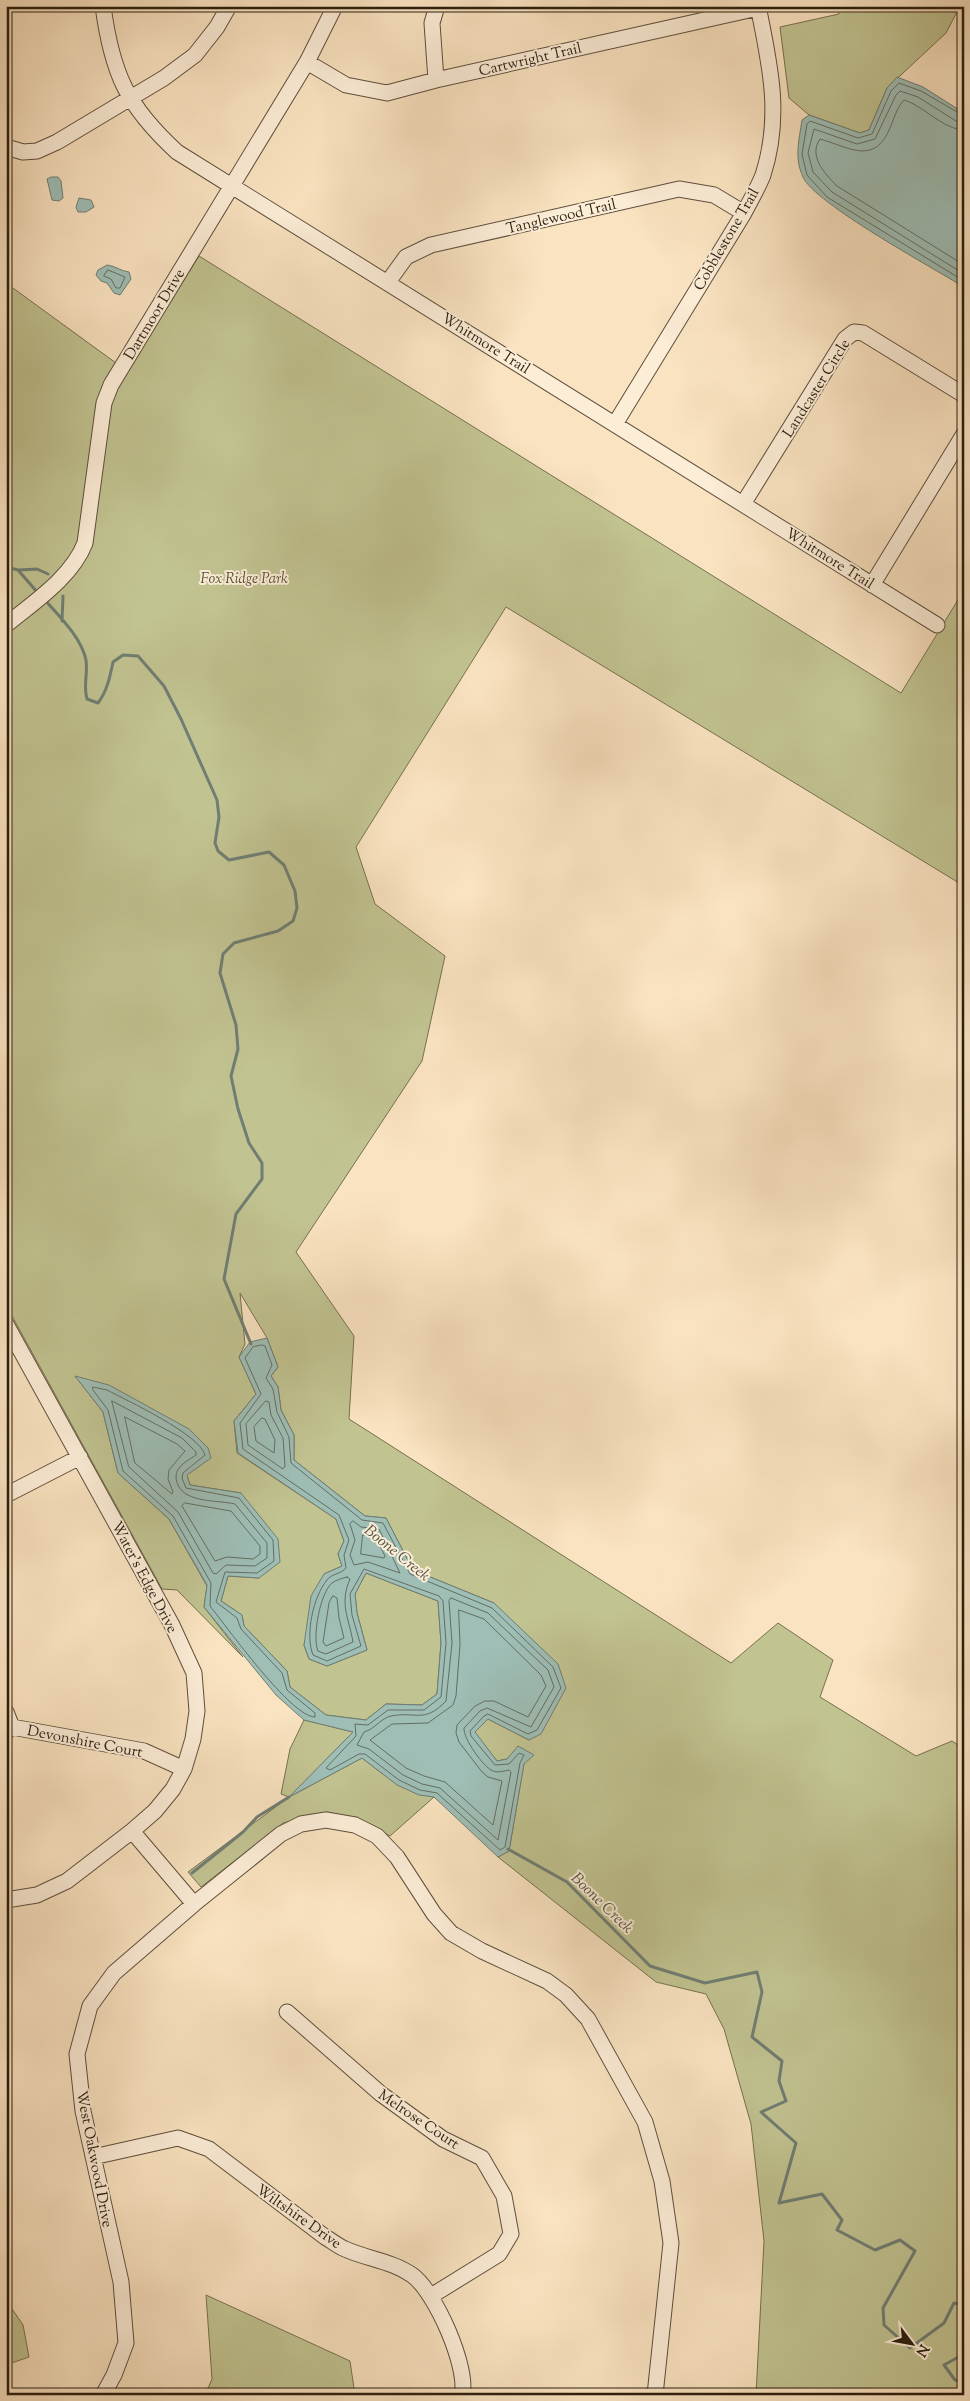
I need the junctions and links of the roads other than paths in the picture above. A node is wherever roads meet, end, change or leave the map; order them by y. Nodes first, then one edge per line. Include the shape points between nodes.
1 (103, 6) edge
2 (229, 6) edge
3 (335, 6) edge
4 (437, 6) edge
5 (758, 7) edge
6 (307, 62) junction
7 (436, 80) junction
8 (130, 97) junction
9 (6, 147) edge
10 (231, 186) junction
11 (744, 213) junction
12 (388, 282) junction
13 (964, 395) edge
14 (615, 424) junction
15 (964, 434) edge
16 (743, 504) junction
17 (872, 585) junction
18 (6, 625) edge
19 (937, 625) dead end
20 (6, 1324) edge
21 (80, 1457) junction
22 (6, 1495) edge
23 (8, 1724) edge
24 (184, 1770) junction
25 (132, 1831) junction
26 (6, 1900) edge
27 (194, 1904) junction
28 (288, 2012) dead end
29 (93, 2157) junction
30 (431, 2296) junction
31 (103, 2395) edge
32 (462, 2395) edge
33 (656, 2395) edge

1 - 8 street, Whitmore Trail via 108,42
2 - 8 street via 195,55
3 - 6 street, Dartmoor Drive
4 - 7 street via 432,23
5 - 7 street, Cartwright Trail
5 - 11 street, Cobblestone Trail via 773,80 773,134 762,176
6 - 7 street, Cartwright Trail via 346,85 387,93
6 - 10 street, Dartmoor Drive
8 - 9 street via 37,151 23,152
8 - 10 street, Whitmore Trail via 140,114 177,152
10 - 12 street, Whitmore Trail
10 - 18 street, Dartmoor Drive via 111,385 104,403 85,543 80,555 68,570
11 - 12 street, Tanglewood Trail via 714,195 679,189 431,245 406,257
11 - 14 street, Cobblestone Trail
12 - 14 street, Whitmore Trail
13 - 16 street, Landcaster Circle via 862,333 854,332 846,339
14 - 16 street, Whitmore Trail
15 - 17 street
16 - 17 street, Whitmore Trail
17 - 19 street, Whitmore Trail
20 - 21 street, Water’s Edge Drive
21 - 22 street
21 - 24 street, Water’s Edge Drive via 172,1625 194,1673 198,1711
23 - 24 street, Devonshire Court via 144,1751
24 - 25 street, Water’s Edge Drive via 174,1789
25 - 26 street, Water’s Edge Drive via 67,1881 37,1895
25 - 27 street
27 - 29 street, West Oakwood Drive via 114,1973 90,2006 78,2054 83,2111
27 - 33 street, West Oakwood Drive via 290,1829 318,1821 355,1825 377,1836 398,1857 434,1914 452,1933 482,1951 547,1981 566,1995 588,2019 645,2122 662,2182 671,2244
28 - 30 street, Melrose Court via 381,2094 442,2139 482,2158 504,2196 511,2234 499,2254
29 - 30 street, Wiltshire Drive via 178,2138 209,2149 325,2237 345,2249 385,2261 413,2275
29 - 31 street, West Oakwood Drive via 121,2282 126,2343
30 - 32 street, Wiltshire Drive via 454,2341

